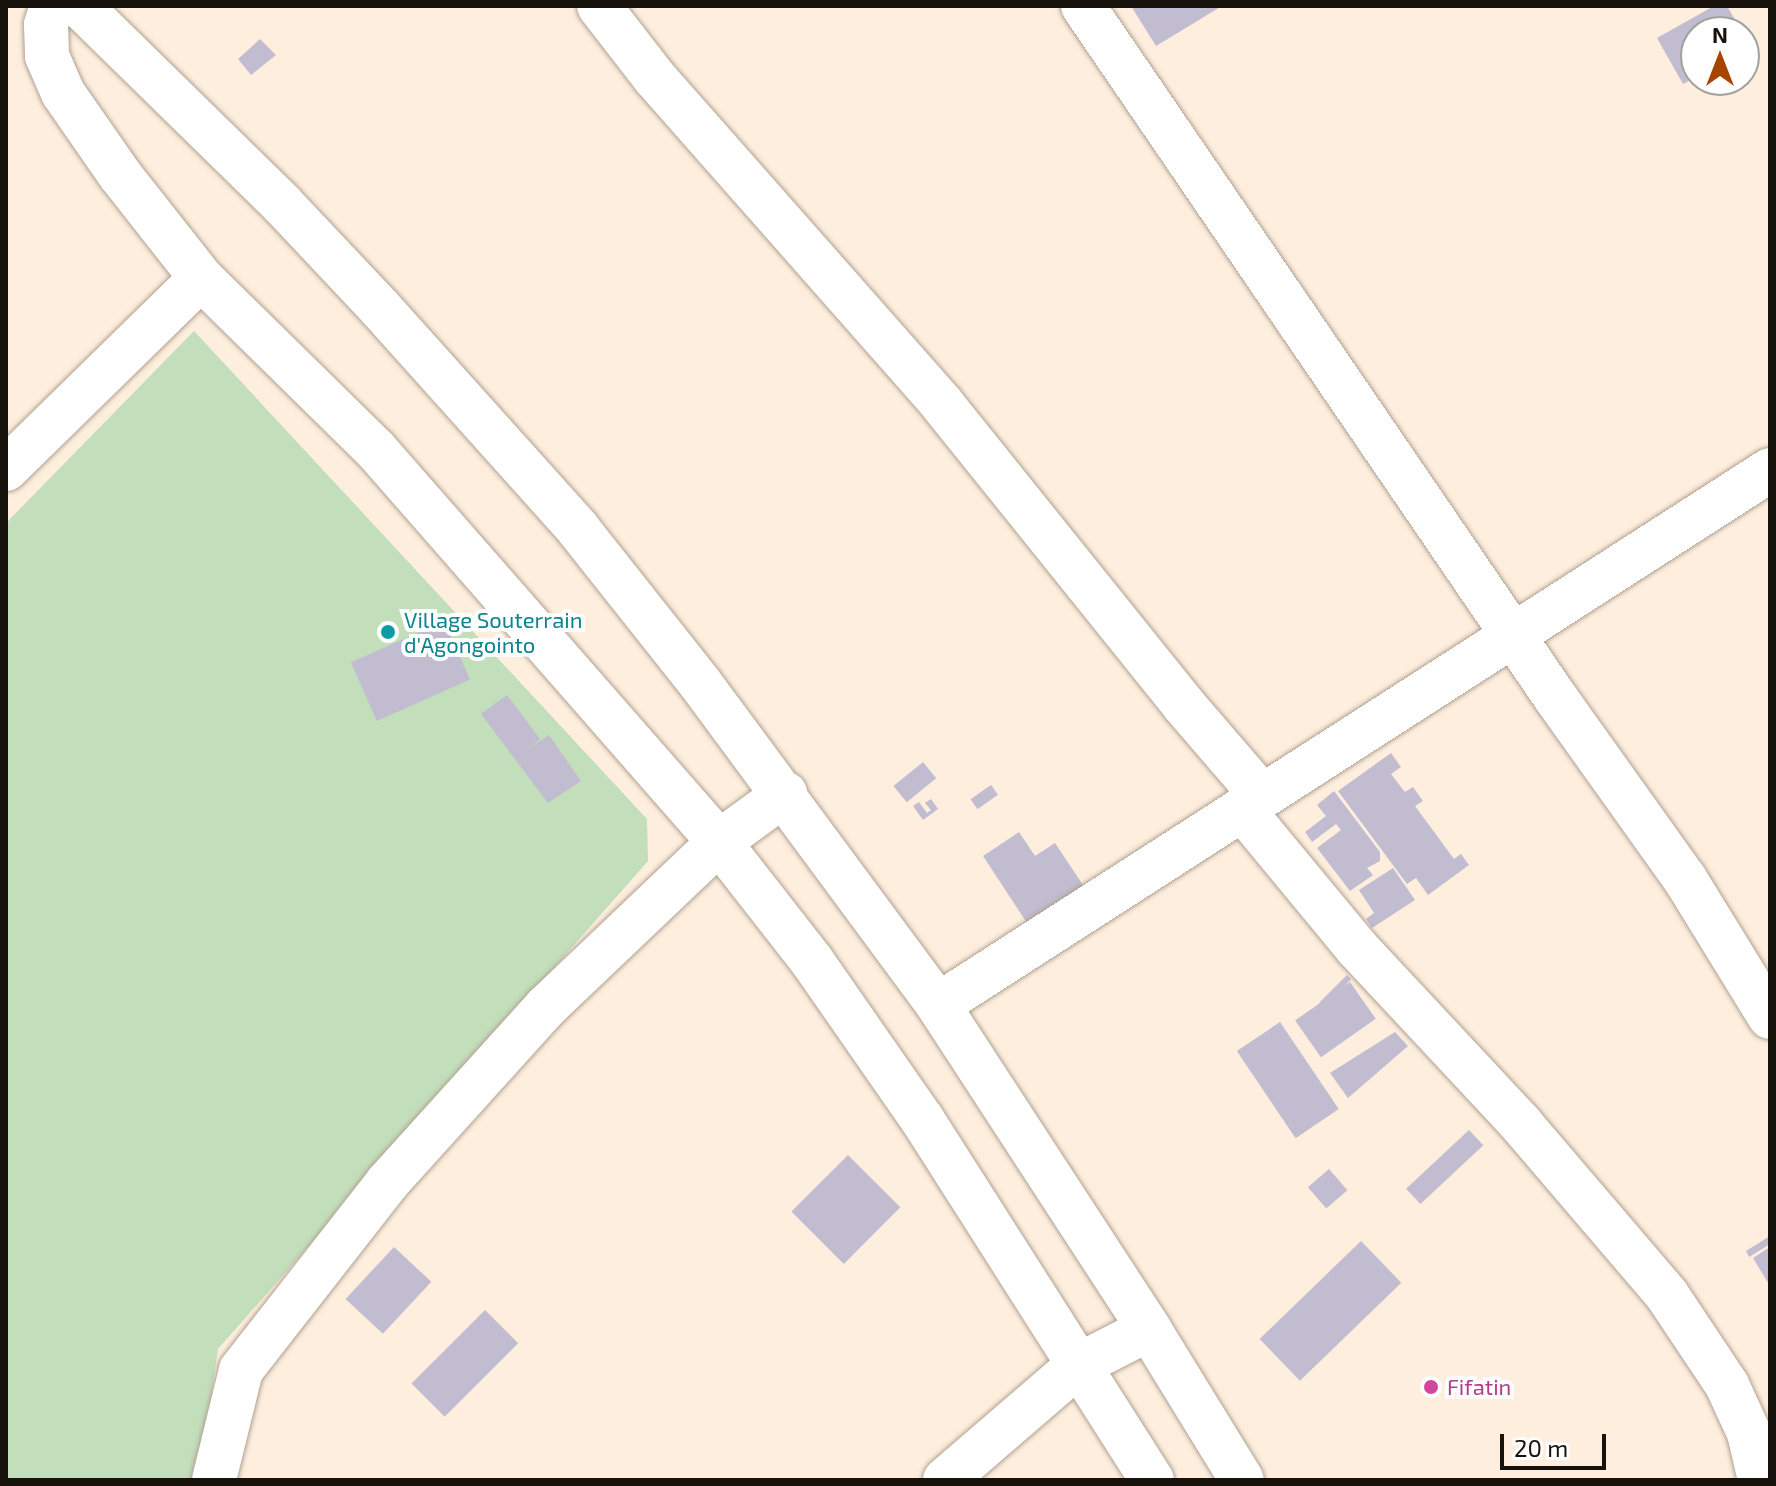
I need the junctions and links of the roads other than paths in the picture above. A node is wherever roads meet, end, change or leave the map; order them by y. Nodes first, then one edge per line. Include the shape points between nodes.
1 (52, 6) edge
2 (80, 6) edge
3 (599, 6) edge
4 (1083, 6) edge
5 (201, 278) junction
6 (6, 469) edge
7 (1770, 470) edge
8 (1512, 633) junction
9 (785, 794) junction
10 (1252, 802) junction
11 (719, 842) junction
12 (938, 1005) junction
13 (1770, 1017) edge
14 (1149, 1329) junction
15 (1077, 1366) junction
16 (214, 1480) edge
17 (945, 1480) edge
18 (1152, 1480) edge
19 (1242, 1480) edge
20 (1760, 1480) edge

1 - 5 street via 46,25 47,56 63,93
2 - 9 street via 283,205 546,494
3 - 10 street via 654,77 942,404 1173,692
4 - 8 street
5 - 6 street
5 - 11 street via 376,450
7 - 8 street
8 - 10 street
8 - 13 street via 1685,879
9 - 11 street
9 - 12 street
10 - 12 street
10 - 20 street via 1357,948 1521,1124 1667,1295 1727,1385 1749,1433
11 - 15 street via 812,961 922,1119
11 - 16 street via 546,1007 387,1183 274,1325 241,1370
12 - 14 street
14 - 15 street
14 - 19 street
15 - 17 street
15 - 18 street

